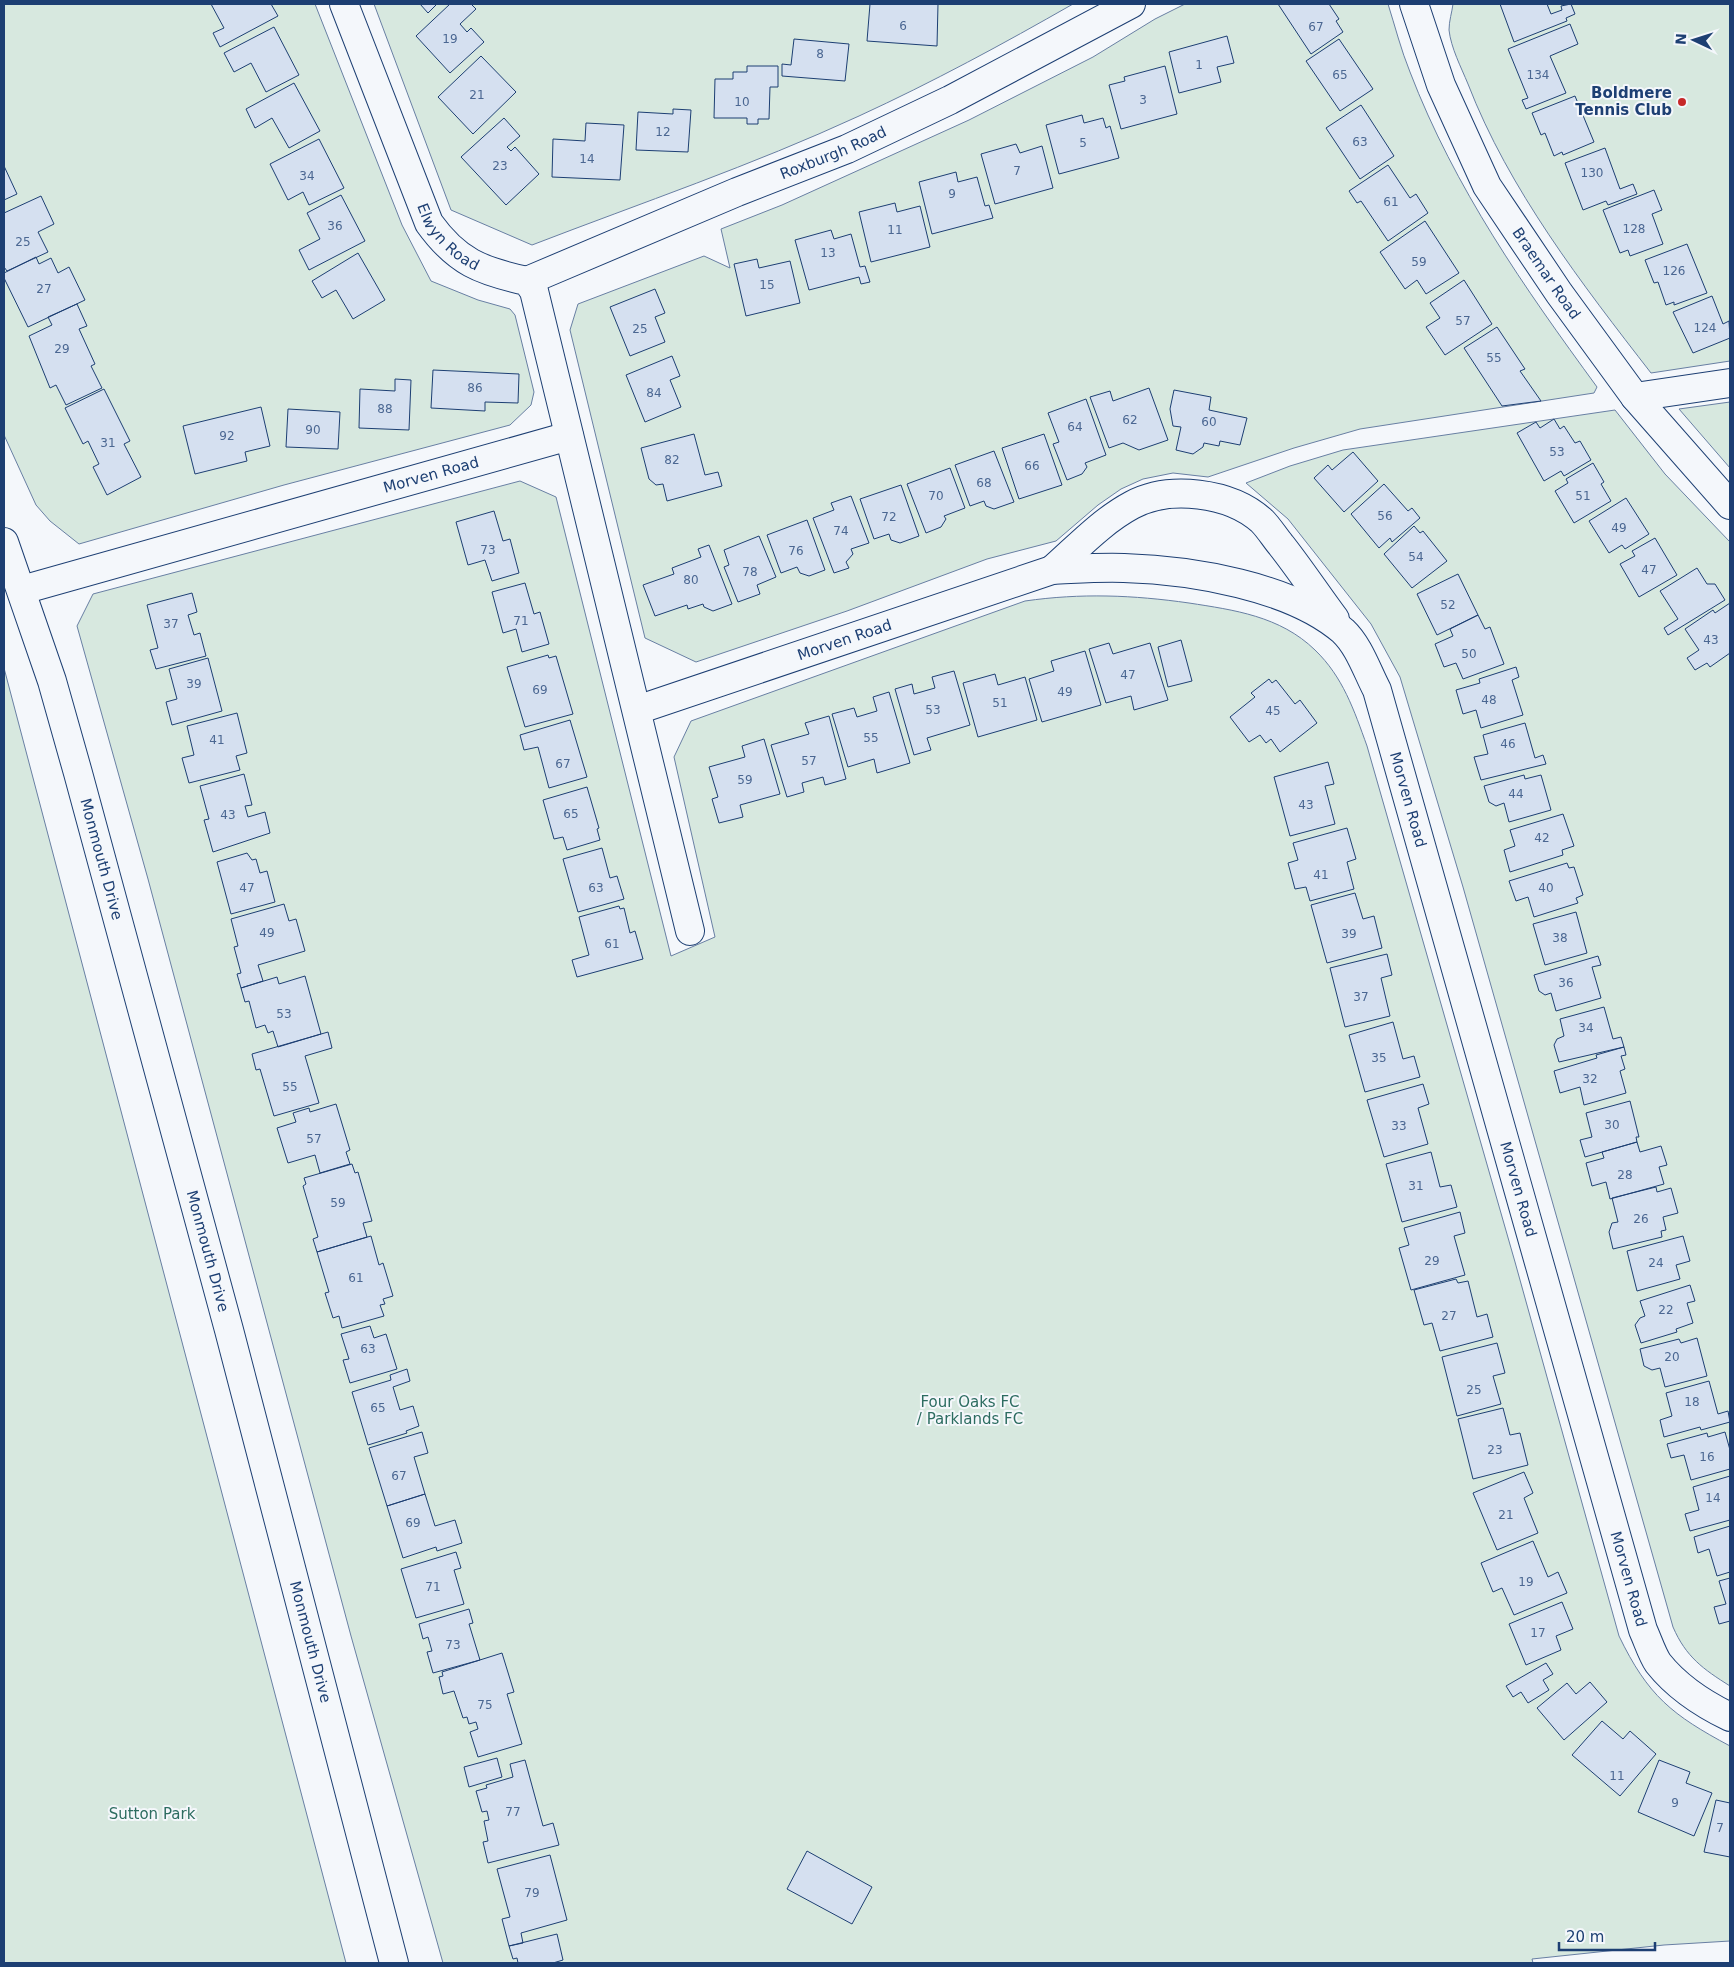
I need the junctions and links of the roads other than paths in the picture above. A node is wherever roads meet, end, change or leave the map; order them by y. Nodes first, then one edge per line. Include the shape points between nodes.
1 (344, 4) edge
2 (1131, 4) edge
3 (1417, 6) edge
4 (527, 281) junction
5 (1730, 383) edge
6 (1635, 397) junction
7 (569, 436) junction
8 (1730, 505) edge
9 (4, 542) edge
10 (1052, 570) junction
11 (22, 590) junction
12 (1344, 632) junction
13 (637, 710) junction
14 (690, 931) dead end
15 (1730, 1716) edge
16 (394, 1963) edge

1 - 4 street, Elwyn Road via 428,223 442,242 467,262
2 - 4 street, Roxburgh Road via 950,100 847,149
3 - 6 street, Braemar Road via 1441,85 1487,186
4 - 7 street via 542,314
5 - 6 street
6 - 8 street, Braemar Road
7 - 11 street, Morven Road
7 - 13 street
9 - 11 street, Monmouth Drive
10 - 12 street, Morven Road via 1122,568 1176,571 1216,579 1295,601
10 - 12 street, Morven Road via 1112,518 1133,505 1152,497 1174,494 1215,498 1262,521
10 - 13 street, Morven Road
11 - 16 street, Monmouth Drive via 57,699 131,968
12 - 15 street, Morven Road via 1356,647 1377,690 1643,1630 1657,1662 1682,1689
13 - 14 street

